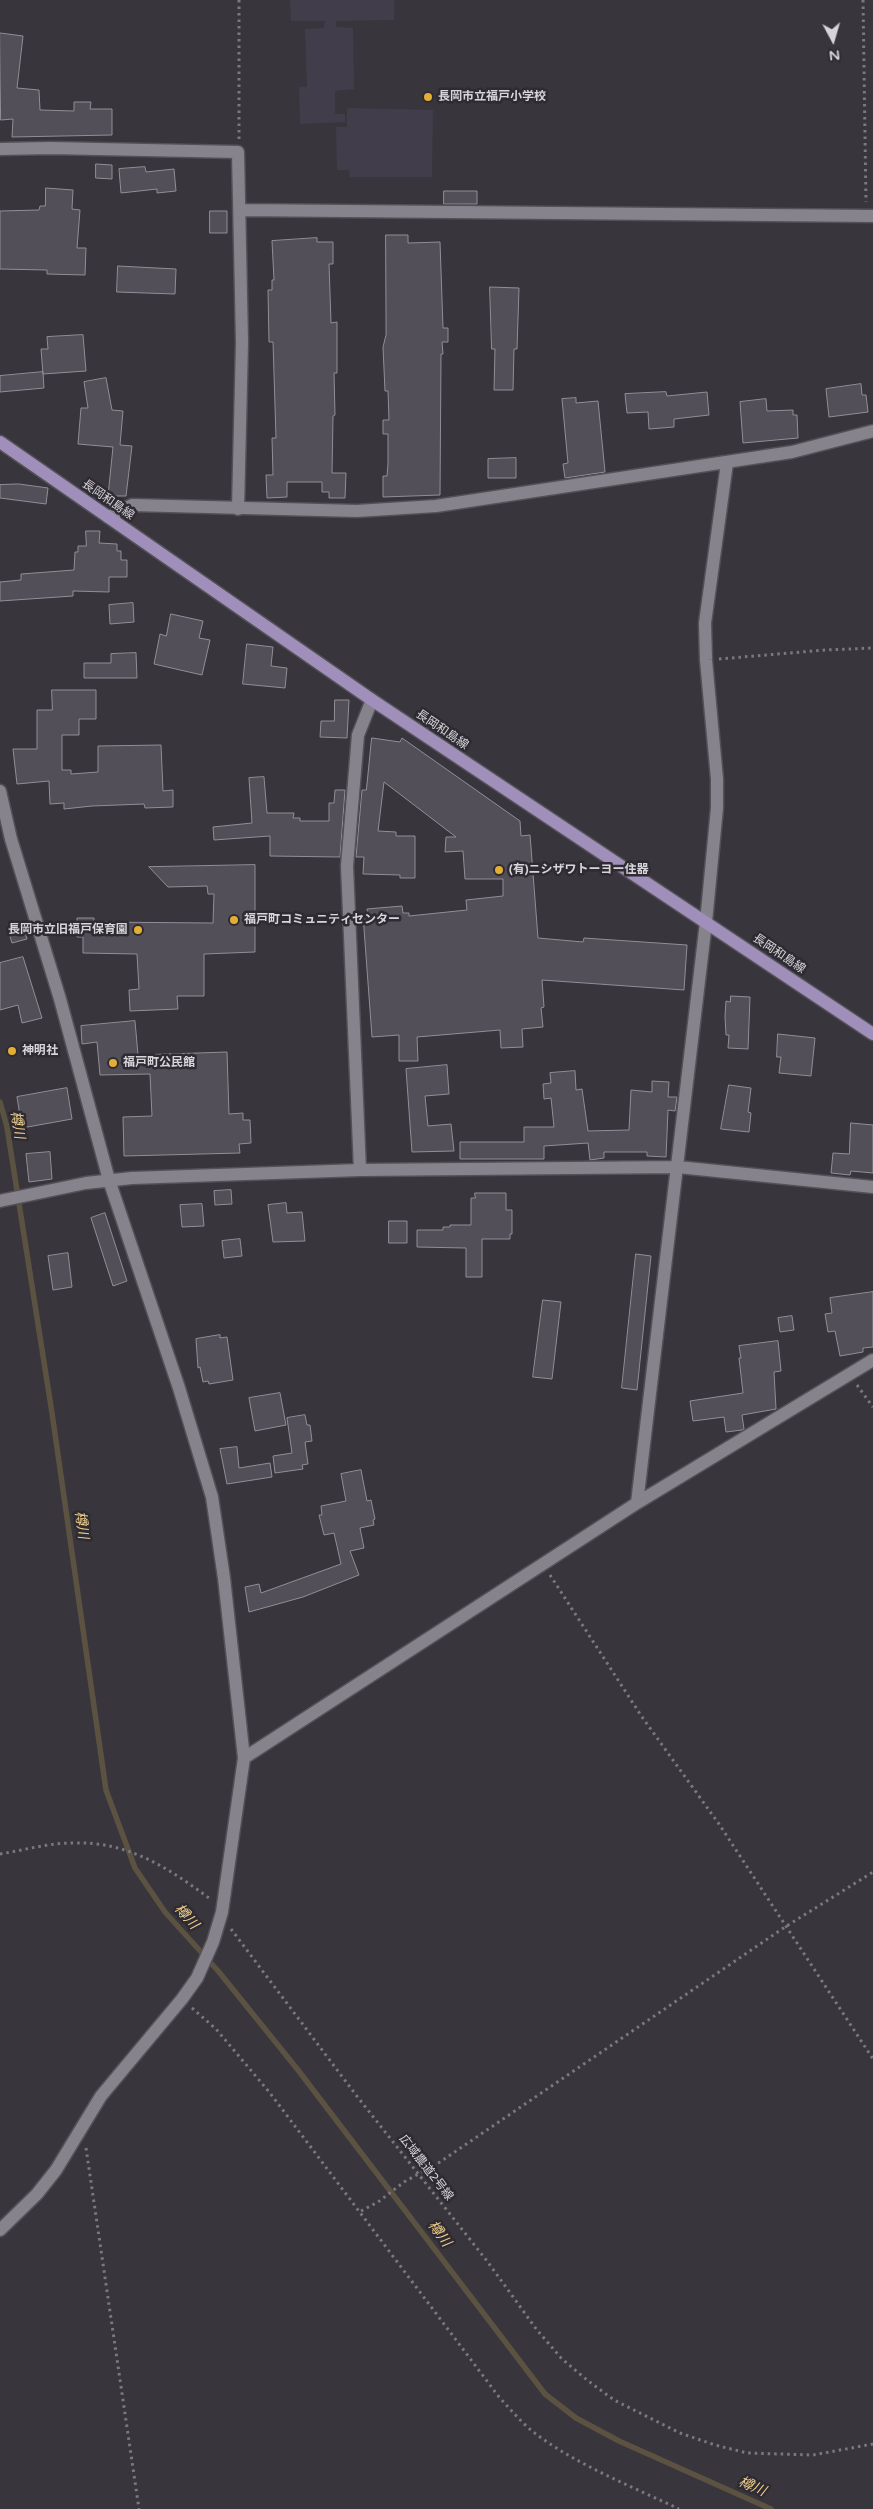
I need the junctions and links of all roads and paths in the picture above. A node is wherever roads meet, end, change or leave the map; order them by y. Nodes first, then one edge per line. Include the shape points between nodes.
1 (239, 0) edge
2 (863, 0) edge
3 (0, 149) edge
4 (238, 152) junction
5 (240, 210) junction
6 (870, 216) edge
7 (873, 432) edge
8 (0, 442) edge
9 (727, 463) junction
10 (238, 508) junction
11 (108, 517) junction
12 (873, 648) edge
13 (706, 660) junction
14 (372, 700) junction
15 (0, 791) edge
16 (6, 841) edge
17 (706, 922) junction
18 (873, 1034) edge
19 (678, 1168) junction
20 (360, 1170) junction
21 (109, 1180) junction
22 (873, 1187) edge
23 (0, 1201) edge
24 (873, 1360) edge
25 (850, 1375) junction
26 (873, 1406) edge
27 (637, 1503) junction
28 (556, 1584) dead end
29 (244, 1758) junction
30 (0, 1854) edge
31 (873, 1872) edge
32 (222, 1912) junction
33 (785, 1927) junction
34 (182, 2000) junction
35 (873, 2059) edge
36 (83, 2127) junction
37 (419, 2174) junction
38 (361, 2211) junction
39 (0, 2230) edge
40 (873, 2444) edge
41 (139, 2509) edge
42 (679, 2509) edge

1 - 4 path via 241,109
2 - 6 path
3 - 4 street
4 - 5 street
5 - 6 street
5 - 10 street via 242,342
7 - 9 street via 792,452
8 - 11 main road, 長岡和島線
9 - 10 street via 436,506 357,511
9 - 13 street via 705,623
10 - 11 street via 132,505
11 - 14 main road, 長岡和島線
12 - 13 path
13 - 17 street via 717,778
14 - 17 main road, 長岡和島線
14 - 20 street via 358,735 347,866
15 - 16 street
16 - 21 street via 60,999
17 - 18 main road, 長岡和島線
17 - 19 street
19 - 20 street
19 - 22 street
19 - 27 street
20 - 21 street
21 - 23 street
21 - 29 street via 212,1497
24 - 25 street
25 - 26 path
25 - 27 street
27 - 29 street
28 - 33 path
29 - 32 street
30 - 32 path, 広域農道2号線 via 72,1843 103,1844 146,1857 168,1868
31 - 33 path
32 - 34 street via 197,1978
32 - 37 path, 広域農道2号線 via 248,1953
33 - 35 path
33 - 37 path
34 - 36 street via 101,2096
34 - 38 path via 241,2056
36 - 39 street via 47,2182
36 - 41 path
37 - 38 path
37 - 40 path, 広域農道2号線 via 562,2359 614,2400 680,2433 747,2453 813,2455
38 - 42 path via 517,2417 559,2449

